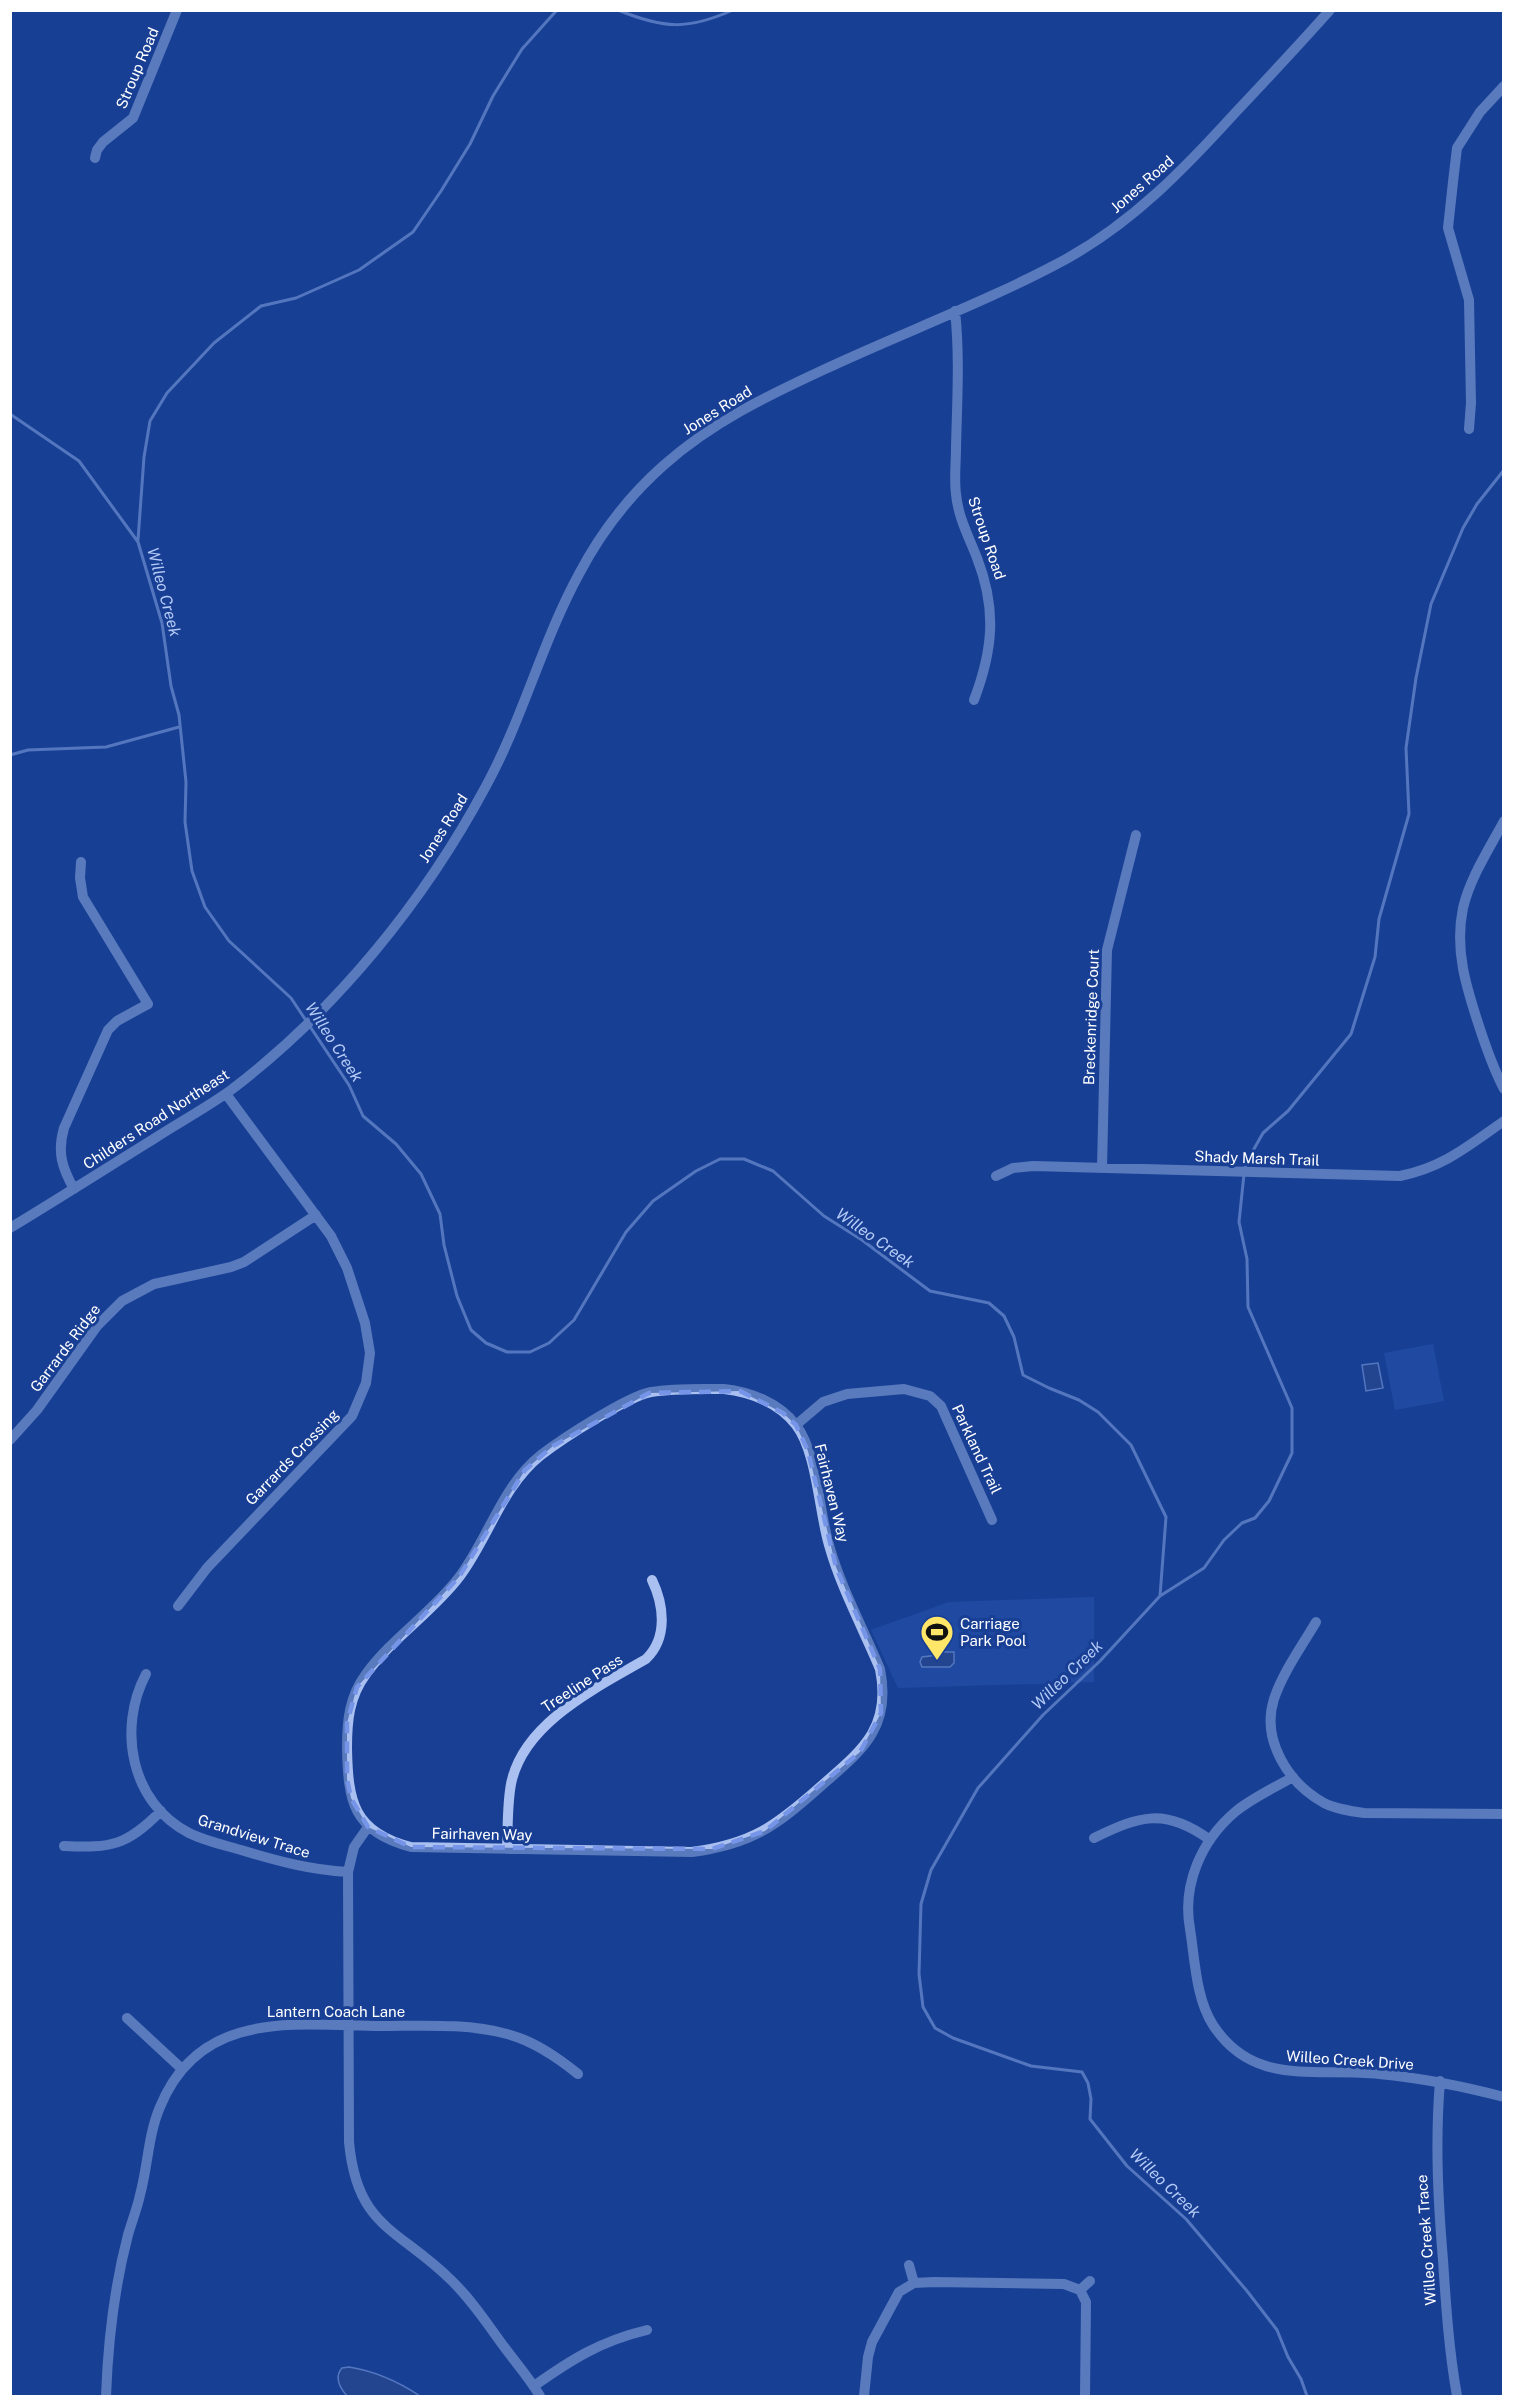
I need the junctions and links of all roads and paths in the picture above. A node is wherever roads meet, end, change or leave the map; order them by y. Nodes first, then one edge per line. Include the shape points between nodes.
1 (177, 10) edge
2 (1330, 10) edge
3 (1503, 86) edge
4 (95, 158) dead end
5 (955, 311) junction
6 (1469, 429) dead end
7 (974, 700) dead end
8 (1503, 821) edge
9 (1136, 836) dead end
10 (81, 862) dead end
11 (308, 1022) joint
12 (1503, 1089) edge
13 (226, 1094) junction
14 (1503, 1121) edge
15 (1102, 1168) junction
16 (996, 1176) dead end
17 (74, 1189) junction
18 (316, 1215) junction
19 (10, 1228) edge
20 (796, 1425) junction
21 (10, 1440) edge
22 (992, 1520) dead end
23 (652, 1580) dead end
24 (178, 1606) dead end
25 (1316, 1622) dead end
26 (146, 1674) dead end
27 (1293, 1777) junction
28 (160, 1811) junction
29 (1503, 1814) edge
30 (368, 1827) junction
31 (1094, 1839) dead end
32 (1210, 1840) junction
33 (64, 1846) dead end
34 (507, 1849) junction
35 (348, 1872) junction
36 (127, 2019) dead end
37 (349, 2025) junction
38 (182, 2069) junction
39 (578, 2074) dead end
40 (1440, 2081) junction
41 (1503, 2097) edge
42 (909, 2265) dead end
43 (1090, 2281) dead end
44 (914, 2283) junction
45 (1080, 2290) junction
46 (647, 2330) dead end
47 (534, 2386) junction
48 (106, 2397) edge
49 (540, 2397) edge
50 (864, 2397) edge
51 (1084, 2397) edge
52 (1457, 2397) edge

1 - 4 street, Stroup Road via 133,118 103,142
2 - 5 street, Jones Road via 1203,148 1128,218 1067,258
3 - 6 street via 1457,148 1448,228 1469,300
5 - 7 street, Stroup Road via 956,491 962,520 987,584 992,616 990,646
5 - 11 street, Jones Road via 786,386 740,411 689,445 644,484 610,525 578,575 505,748 464,825 390,932
8 - 12 street via 1464,908 1460,960 1466,989
9 - 15 street, Breckenridge Court via 1107,950
10 - 17 street via 83,897 148,1004 108,1030 64,1128 59,1154
11 - 13 street, Childers Road Northeast
13 - 17 street, Childers Road Northeast
13 - 18 street, Garrards Crossing
14 - 15 street, Shady Marsh Trail via 1445,1162 1400,1176
15 - 16 street, Shady Marsh Trail via 1033,1166 1013,1168
17 - 19 street, Childers Road Northeast
18 - 21 street, Garrards Ridge via 244,1262 154,1284 122,1301 97,1326 37,1410
18 - 24 street, Garrards Crossing via 341,1254 365,1323 370,1353 361,1399 352,1416 207,1568
20 - 22 street, Parkland Trail via 834,1397 904,1389 930,1396 941,1406
20 - 30 street, Fairhaven Way via 772,1404 740,1391 649,1393 630,1400 553,1446 525,1470 459,1577 375,1663 357,1687 347,1723 348,1779 351,1798
20 - 34 street, Fairhaven Way via 808,1451 836,1567 880,1669 883,1700 870,1739 780,1821 732,1845 692,1852
23 - 34 street, Treeline Pass via 661,1599 662,1619 655,1651 560,1713 527,1745 511,1783
25 - 27 street via 1279,1687 1272,1711 1275,1746
26 - 28 street, Grandview Trace via 133,1707 131,1744 138,1774
27 - 29 street via 1325,1803 1344,1810
27 - 32 street, Willeo Creek Drive via 1237,1811
28 - 33 street via 142,1830 123,1842
28 - 35 street, Grandview Trace via 188,1833 207,1840 305,1868
30 - 34 street, Fairhaven Way via 395,1843 411,1847
30 - 35 street via 354,1846
31 - 32 street via 1127,1822 1156,1818 1188,1826
32 - 40 street, Willeo Creek Drive via 1190,1884 1187,1912 1203,2002 1225,2042 1250,2060 1279,2070 1376,2073
35 - 37 street
36 - 38 street
37 - 38 street, Lantern Coach Lane via 279,2024 244,2030 210,2046
37 - 39 street, Lantern Coach Lane via 471,2028 508,2034 540,2047
37 - 47 street via 349,2142 360,2193 388,2231 453,2282
38 - 48 street, Lantern Coach Lane via 159,2109 126,2245 111,2323
40 - 41 street, Willeo Creek Drive
40 - 52 street, Willeo Creek Trace via 1437,2180
42 - 44 street
43 - 45 street
44 - 45 street via 1064,2284
44 - 50 street via 899,2292 872,2342
45 - 51 street via 1086,2302
46 - 47 street via 600,2344
47 - 49 street

